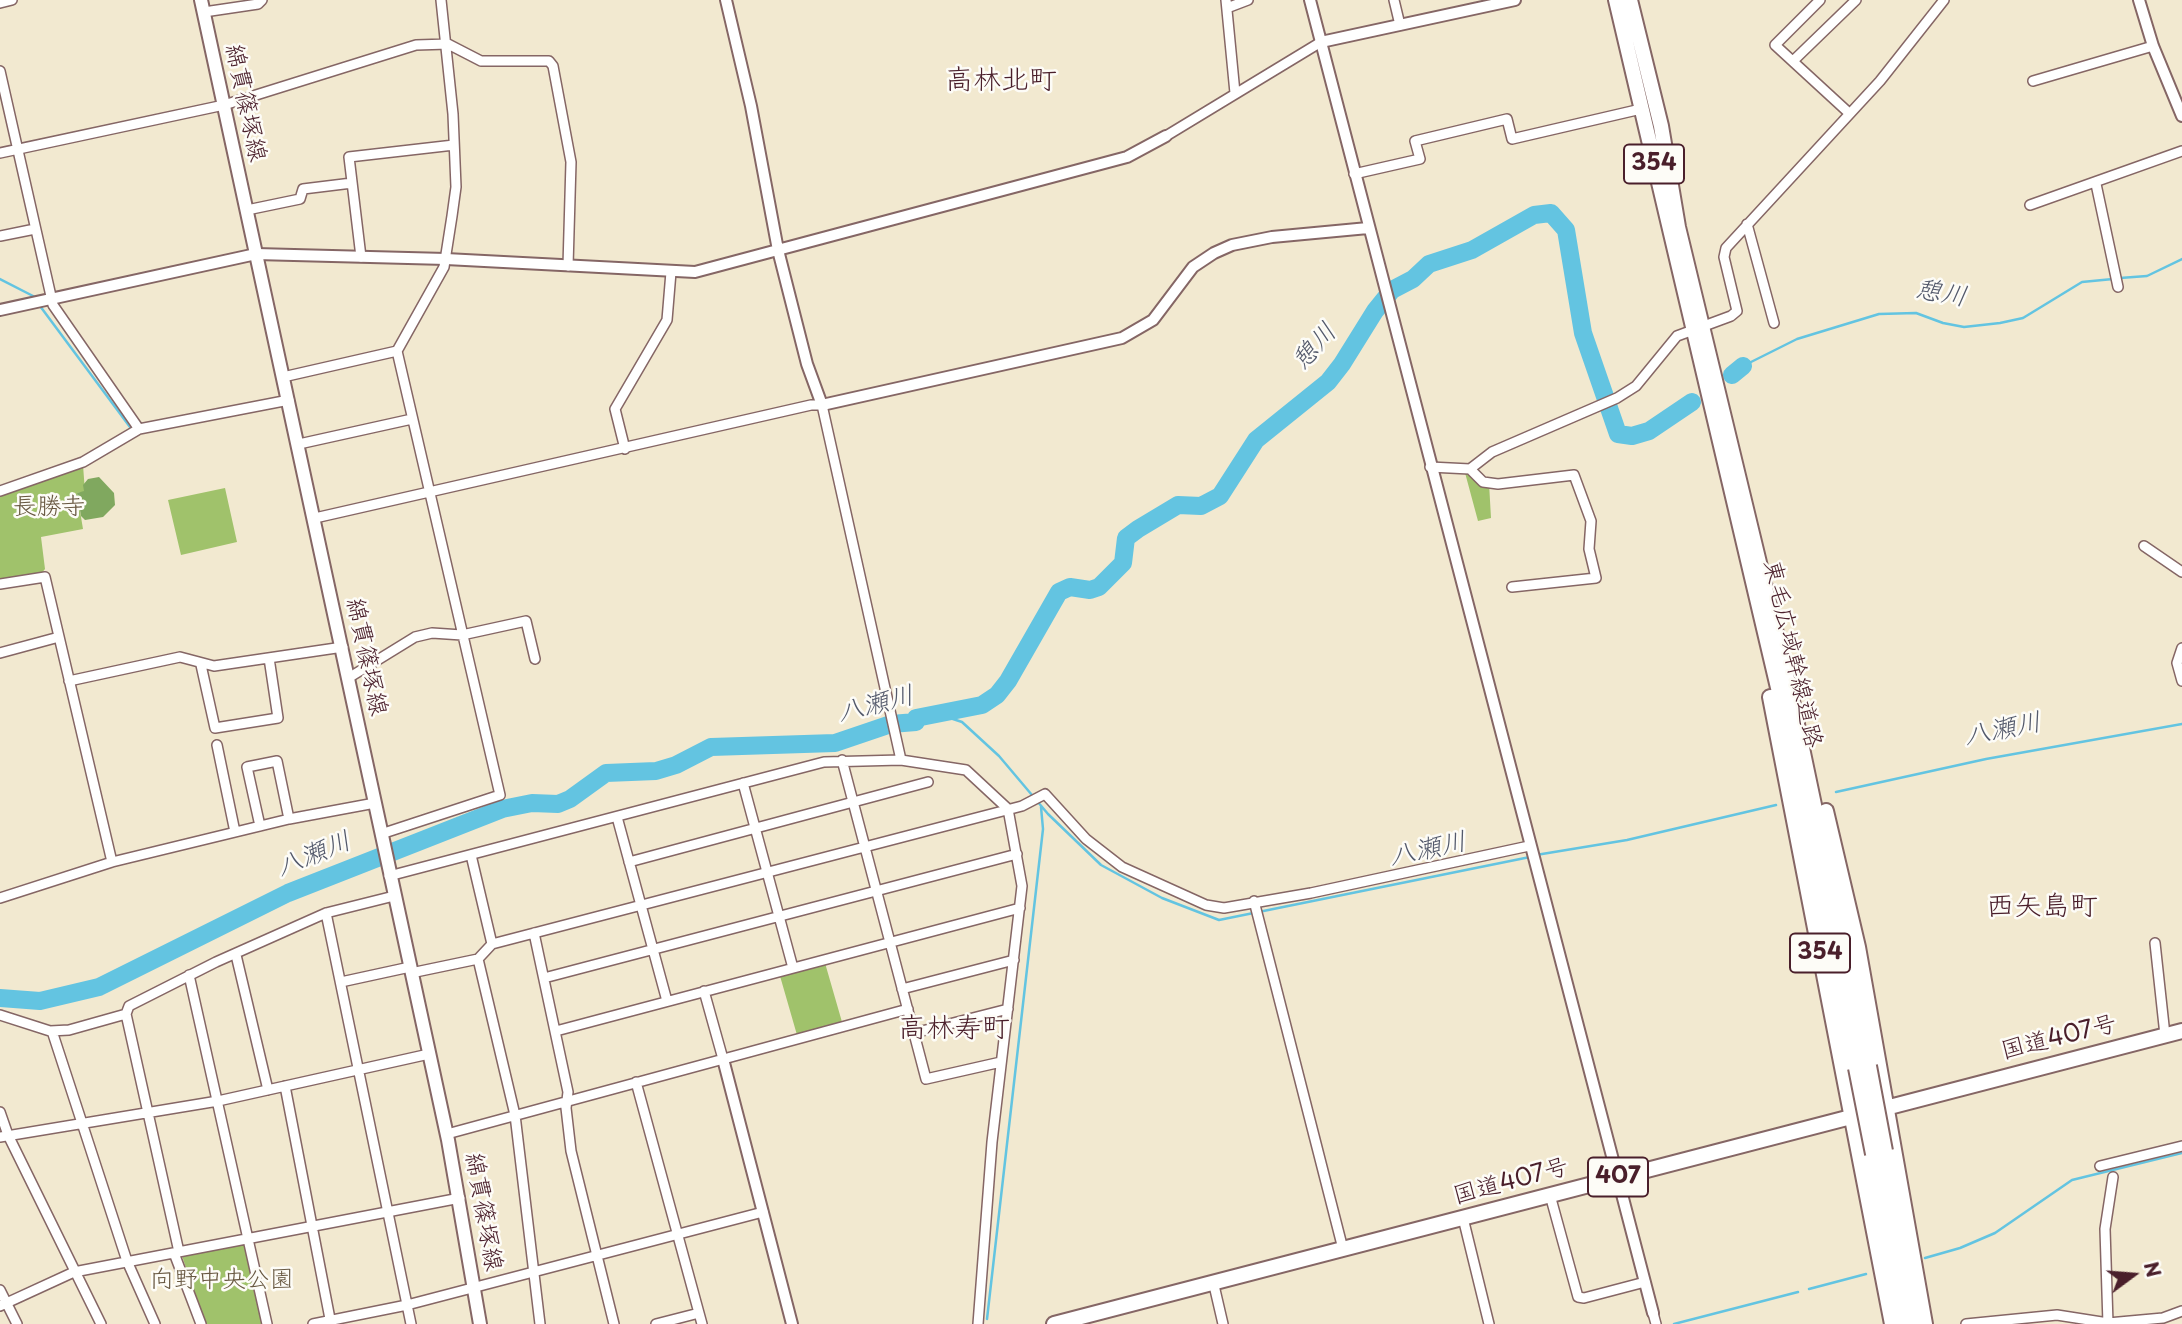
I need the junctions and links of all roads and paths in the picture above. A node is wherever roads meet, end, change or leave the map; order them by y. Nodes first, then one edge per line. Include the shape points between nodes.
1 (12, 0) edge
2 (262, 0) edge
3 (441, 0) edge
4 (726, 0) edge
5 (1248, 0) edge
6 (1310, 0) edge
7 (1394, 0) edge
8 (1515, 0) edge
9 (1616, 0) edge
10 (1630, 0) edge
11 (1820, 0) edge
12 (1856, 0) edge
13 (1944, 0) edge
14 (2139, 0) edge
15 (0, 3) edge
16 (1227, 4) edge
17 (202, 6) edge
18 (1399, 25) junction
19 (1321, 42) junction
20 (448, 44) junction
21 (2153, 47) junction
22 (1793, 61) junction
23 (0, 71) edge
24 (2033, 80) dead end
25 (1235, 93) junction
26 (224, 105) junction
27 (1641, 109) junction
28 (1849, 113) junction
29 (2182, 116) edge
30 (1166, 136) joint
31 (454, 145) junction
32 (17, 149) junction
33 (2182, 151) edge
34 (0, 153) edge
35 (1354, 174) junction
36 (352, 183) junction
37 (2096, 184) junction
38 (2030, 205) dead end
39 (247, 210) junction
40 (1747, 223) junction
41 (1368, 228) junction
42 (35, 229) junction
43 (0, 236) edge
44 (778, 250) junction
45 (256, 254) junction
46 (361, 257) junction
47 (446, 259) junction
48 (568, 266) junction
49 (671, 272) junction
50 (2117, 282) dead end
51 (51, 299) junction
52 (0, 310) edge
53 (1774, 323) dead end
54 (1696, 327) junction
55 (397, 351) junction
56 (283, 377) junction
57 (289, 400) junction
58 (822, 405) junction
59 (412, 419) junction
60 (138, 429) junction
61 (299, 444) junction
62 (625, 450) junction
63 (1430, 467) junction
64 (1470, 470) junction
65 (0, 491) edge
66 (430, 493) junction
67 (315, 518) junction
68 (2144, 546) dead end
69 (2182, 572) edge
70 (1751, 582) junction
71 (0, 584) edge
72 (1512, 587) dead end
73 (1770, 608) junction
74 (462, 635) junction
75 (60, 637) junction
76 (343, 647) junction
77 (2182, 648) edge
78 (0, 653) edge
79 (270, 658) junction
80 (535, 659) dead end
81 (201, 665) junction
82 (350, 677) junction
83 (69, 681) junction
84 (2182, 681) edge
85 (216, 745) dead end
86 (842, 760) junction
87 (901, 760) junction
88 (928, 782) dead end
89 (743, 783) junction
90 (374, 803) junction
91 (853, 803) junction
92 (1008, 809) junction
93 (617, 817) junction
94 (289, 819) junction
95 (260, 826) junction
96 (755, 828) junction
97 (235, 832) junction
98 (381, 836) junction
99 (865, 847) junction
100 (1017, 854) junction
101 (1531, 854) junction
102 (471, 855) junction
103 (112, 862) junction
104 (629, 862) junction
105 (767, 872) junction
106 (389, 874) junction
107 (877, 892) junction
108 (394, 896) junction
109 (0, 898) edge
110 (1254, 904) junction
111 (640, 905) junction
112 (1020, 908) junction
113 (326, 913) junction
114 (779, 918) junction
115 (534, 933) junction
116 (890, 942) junction
117 (2155, 943) dead end
118 (492, 944) junction
119 (653, 951) junction
120 (236, 955) junction
121 (478, 959) junction
122 (1014, 960) junction
123 (793, 968) junction
124 (410, 970) junction
125 (189, 975) junction
126 (544, 978) junction
127 (341, 982) junction
128 (902, 989) junction
129 (704, 991) junction
130 (667, 1001) junction
131 (908, 1009) junction
132 (1008, 1009) junction
133 (126, 1014) junction
134 (0, 1015) edge
135 (52, 1031) junction
136 (556, 1031) junction
137 (2182, 1031) edge
138 (914, 1033) junction
139 (2165, 1035) junction
140 (429, 1054) junction
141 (723, 1059) junction
142 (1001, 1062) junction
143 (1863, 1067) junction
144 (360, 1068) junction
145 (636, 1082) junction
146 (285, 1086) junction
147 (268, 1090) junction
148 (567, 1100) junction
149 (218, 1101) junction
150 (1888, 1106) junction
151 (0, 1112) edge
152 (148, 1112) junction
153 (514, 1115) junction
154 (1853, 1116) junction
155 (81, 1123) junction
156 (447, 1134) junction
157 (4, 1136) edge
158 (2182, 1146) edge
159 (1879, 1152) junction
160 (2100, 1166) dead end
161 (1618, 1177) junction
162 (2113, 1177) dead end
163 (1550, 1195) junction
164 (460, 1198) junction
165 (388, 1211) junction
166 (763, 1212) junction
167 (1462, 1218) junction
168 (311, 1226) junction
169 (678, 1234) junction
170 (247, 1238) junction
171 (1343, 1249) junction
172 (177, 1252) junction
173 (597, 1256) junction
174 (127, 1261) junction
175 (75, 1272) junction
176 (533, 1273) junction
177 (1213, 1281) junction
178 (1645, 1282) junction
179 (475, 1288) junction
180 (0, 1290) edge
181 (3, 1304) edge
182 (407, 1305) junction
183 (2182, 1311) edge
184 (699, 1313) junction
185 (1655, 1319) edge
186 (330, 1322) edge
187 (17, 1324) edge
188 (101, 1324) edge
189 (155, 1324) edge
190 (201, 1324) edge
191 (267, 1324) edge
192 (313, 1324) edge
193 (411, 1324) edge
194 (480, 1324) edge
195 (540, 1324) edge
196 (614, 1324) edge
197 (656, 1324) edge
198 (702, 1324) edge
199 (792, 1324) edge
200 (978, 1324) edge
201 (1054, 1324) edge
202 (1223, 1324) edge
203 (1489, 1324) edge
204 (1892, 1324) edge
205 (1902, 1324) edge
206 (1915, 1324) edge
207 (1925, 1324) edge
208 (1966, 1324) edge
209 (2108, 1324) edge

1 - 15 street
2 - 17 street via 258,4
3 - 20 street
4 - 44 street
5 - 16 street
6 - 19 street
7 - 18 street
8 - 18 street
9 - 27 highway, 東毛広域幹線道路 / 354
10 - 54 highway, 東毛広域幹線道路 / 354 via 1661,126
11 - 22 street via 1774,46
12 - 22 street
13 - 28 street
14 - 21 street
16 - 25 street
17 - 26 main road, 綿貫篠塚線
18 - 19 street
19 - 25 street
19 - 35 street
20 - 26 street via 416,45
20 - 31 street
20 - 48 street via 481,61 552,63 571,162
21 - 24 street
21 - 29 street
22 - 28 street
23 - 32 street
25 - 30 street
26 - 32 street
26 - 39 main road, 綿貫篠塚線
27 - 35 street via 1512,139 1507,119 1415,141 1420,159
27 - 54 highway, 東毛広域幹線道路 / 354
28 - 40 street
30 - 44 street via 1127,157
31 - 36 street via 349,157
31 - 47 street via 456,187
32 - 34 street
32 - 42 street
33 - 37 street via 2109,175
35 - 41 street
36 - 39 street via 303,189 300,199
36 - 46 street
37 - 38 street
37 - 50 street
39 - 45 main road, 綿貫篠塚線
40 - 53 street
40 - 54 street via 1724,257 1737,310
41 - 58 street via 1272,237 1214,253 1193,267 1153,320 1122,338
41 - 63 street
42 - 43 street
42 - 51 street
44 - 49 street via 704,270
44 - 58 street
45 - 46 street
45 - 51 street
45 - 56 main road, 綿貫篠塚線
46 - 47 street
47 - 48 street
47 - 55 street
48 - 49 street
49 - 62 street via 667,320 615,410
51 - 52 street
51 - 60 street
54 - 64 street via 1677,336 1636,386 1492,452
54 - 70 highway, 東毛広域幹線道路 / 354
54 - 73 highway, 東毛広域幹線道路 / 354
55 - 56 street
55 - 59 street
56 - 57 main road, 綿貫篠塚線
57 - 60 street
57 - 61 main road, 綿貫篠塚線
58 - 62 street
58 - 87 street
59 - 61 street
59 - 66 street
60 - 65 street via 83,462
61 - 67 main road, 綿貫篠塚線
62 - 66 street
63 - 64 street
63 - 101 street
64 - 72 street via 1483,482 1498,484 1574,475 1591,521 1589,549 1596,578
66 - 67 street
66 - 74 street
67 - 76 main road, 綿貫篠塚線
68 - 69 street
70 - 143 highway, 東毛広域幹線道路 / 354
70 - 154 highway, 354
71 - 75 street via 45,577
73 - 143 highway, 東毛広域幹線道路 / 354
73 - 150 highway, 354 via 1793,668 1858,947
74 - 80 street via 526,621
74 - 82 street via 415,637
74 - 98 street via 500,795
75 - 78 street
75 - 83 street
76 - 79 street
76 - 82 main road, 綿貫篠塚線
77 - 84 street via 2177,663
79 - 81 street
79 - 81 street via 278,718 215,728
81 - 83 street via 180,657
82 - 90 main road, 綿貫篠塚線
83 - 103 street
85 - 97 street
86 - 87 street
86 - 89 street
86 - 91 street
87 - 92 street via 966,770
88 - 91 street
89 - 93 street
89 - 96 street
90 - 94 street
90 - 98 main road, 綿貫篠塚線
91 - 96 street
91 - 99 street
92 - 99 street
92 - 100 street
92 - 110 street via 1045,794 1086,839 1133,873 1206,905
93 - 102 street
93 - 104 street
94 - 95 street
94 - 95 street via 277,761 247,767
95 - 97 street
96 - 104 street
96 - 105 street
97 - 103 street
98 - 106 main road, 綿貫篠塚線
99 - 105 street
99 - 107 street
100 - 107 street
100 - 112 street
101 - 110 street
101 - 161 street
102 - 106 street
102 - 118 street
103 - 109 street
104 - 111 street
105 - 111 street
105 - 114 street
106 - 108 main road, 綿貫篠塚線
107 - 114 street
107 - 116 street
108 - 113 street
108 - 124 main road, 綿貫篠塚線
110 - 171 street
111 - 115 street
111 - 119 street
112 - 116 street
112 - 122 street
113 - 120 street
113 - 127 street
114 - 119 street
114 - 123 street
115 - 118 street
115 - 126 street
116 - 123 street
116 - 128 street
117 - 139 street
118 - 121 street
119 - 126 street
119 - 130 street
120 - 125 street
120 - 147 street
121 - 124 street
121 - 153 street
122 - 128 street
122 - 132 street
123 - 129 street
124 - 127 street
124 - 140 main road, 綿貫篠塚線
125 - 133 street via 129,1006
125 - 149 street
126 - 136 street
127 - 144 street
128 - 131 street
129 - 130 street
129 - 141 street
130 - 136 street
131 - 138 street
131 - 141 street
132 - 138 street
132 - 142 street
133 - 135 street
133 - 152 street
134 - 135 street
135 - 155 street
136 - 148 street
137 - 139 highway, 国道407号 / 407
138 - 142 street via 926,1079
139 - 150 highway, 国道407号 / 407
140 - 144 street
140 - 156 main road, 綿貫篠塚線
141 - 145 street
141 - 166 street
142 - 200 street
143 - 159 highway, 東毛広域幹線道路 / 354, bridge
144 - 146 street
144 - 165 street
145 - 148 street
145 - 169 street
146 - 147 street
146 - 168 street
147 - 149 street
148 - 153 street
148 - 173 street via 570,1151
149 - 152 street
149 - 170 street
150 - 154 highway, 国道407号 / 407
150 - 207 highway, 354
151 - 157 street
152 - 155 street
152 - 172 street
153 - 156 street
153 - 176 street
154 - 161 highway, 国道407号 / 407
154 - 204 highway, 354
155 - 157 street
155 - 174 street
156 - 164 main road, 綿貫篠塚線
157 - 175 street
158 - 160 street
159 - 205 highway, 東毛広域幹線道路 / 354
159 - 206 highway, 東毛広域幹線道路 / 354
161 - 163 highway, 国道407号 / 407
161 - 178 street
162 - 209 street via 2105,1229
163 - 167 highway, 国道407号 / 407
163 - 178 street via 1578,1297
164 - 165 street
164 - 179 main road, 綿貫篠塚線
165 - 168 street
165 - 182 street
166 - 169 street
166 - 199 street
167 - 171 highway, 国道407号 / 407
167 - 203 street
168 - 170 street
168 - 186 street
169 - 173 street
169 - 184 street
170 - 172 street
170 - 191 street
171 - 177 highway, 国道407号 / 407
172 - 174 street
172 - 190 street
173 - 176 street
173 - 196 street
174 - 175 street
174 - 189 street
175 - 181 street
175 - 188 street
176 - 179 street
176 - 195 street
177 - 201 highway, 国道407号 / 407
177 - 202 street
178 - 185 street
179 - 182 street
179 - 194 main road, 綿貫篠塚線
180 - 181 street
181 - 187 street
182 - 186 street
182 - 193 street
183 - 209 street via 2163,1318
184 - 197 street
184 - 198 street
186 - 192 street
208 - 209 street via 2057,1314

